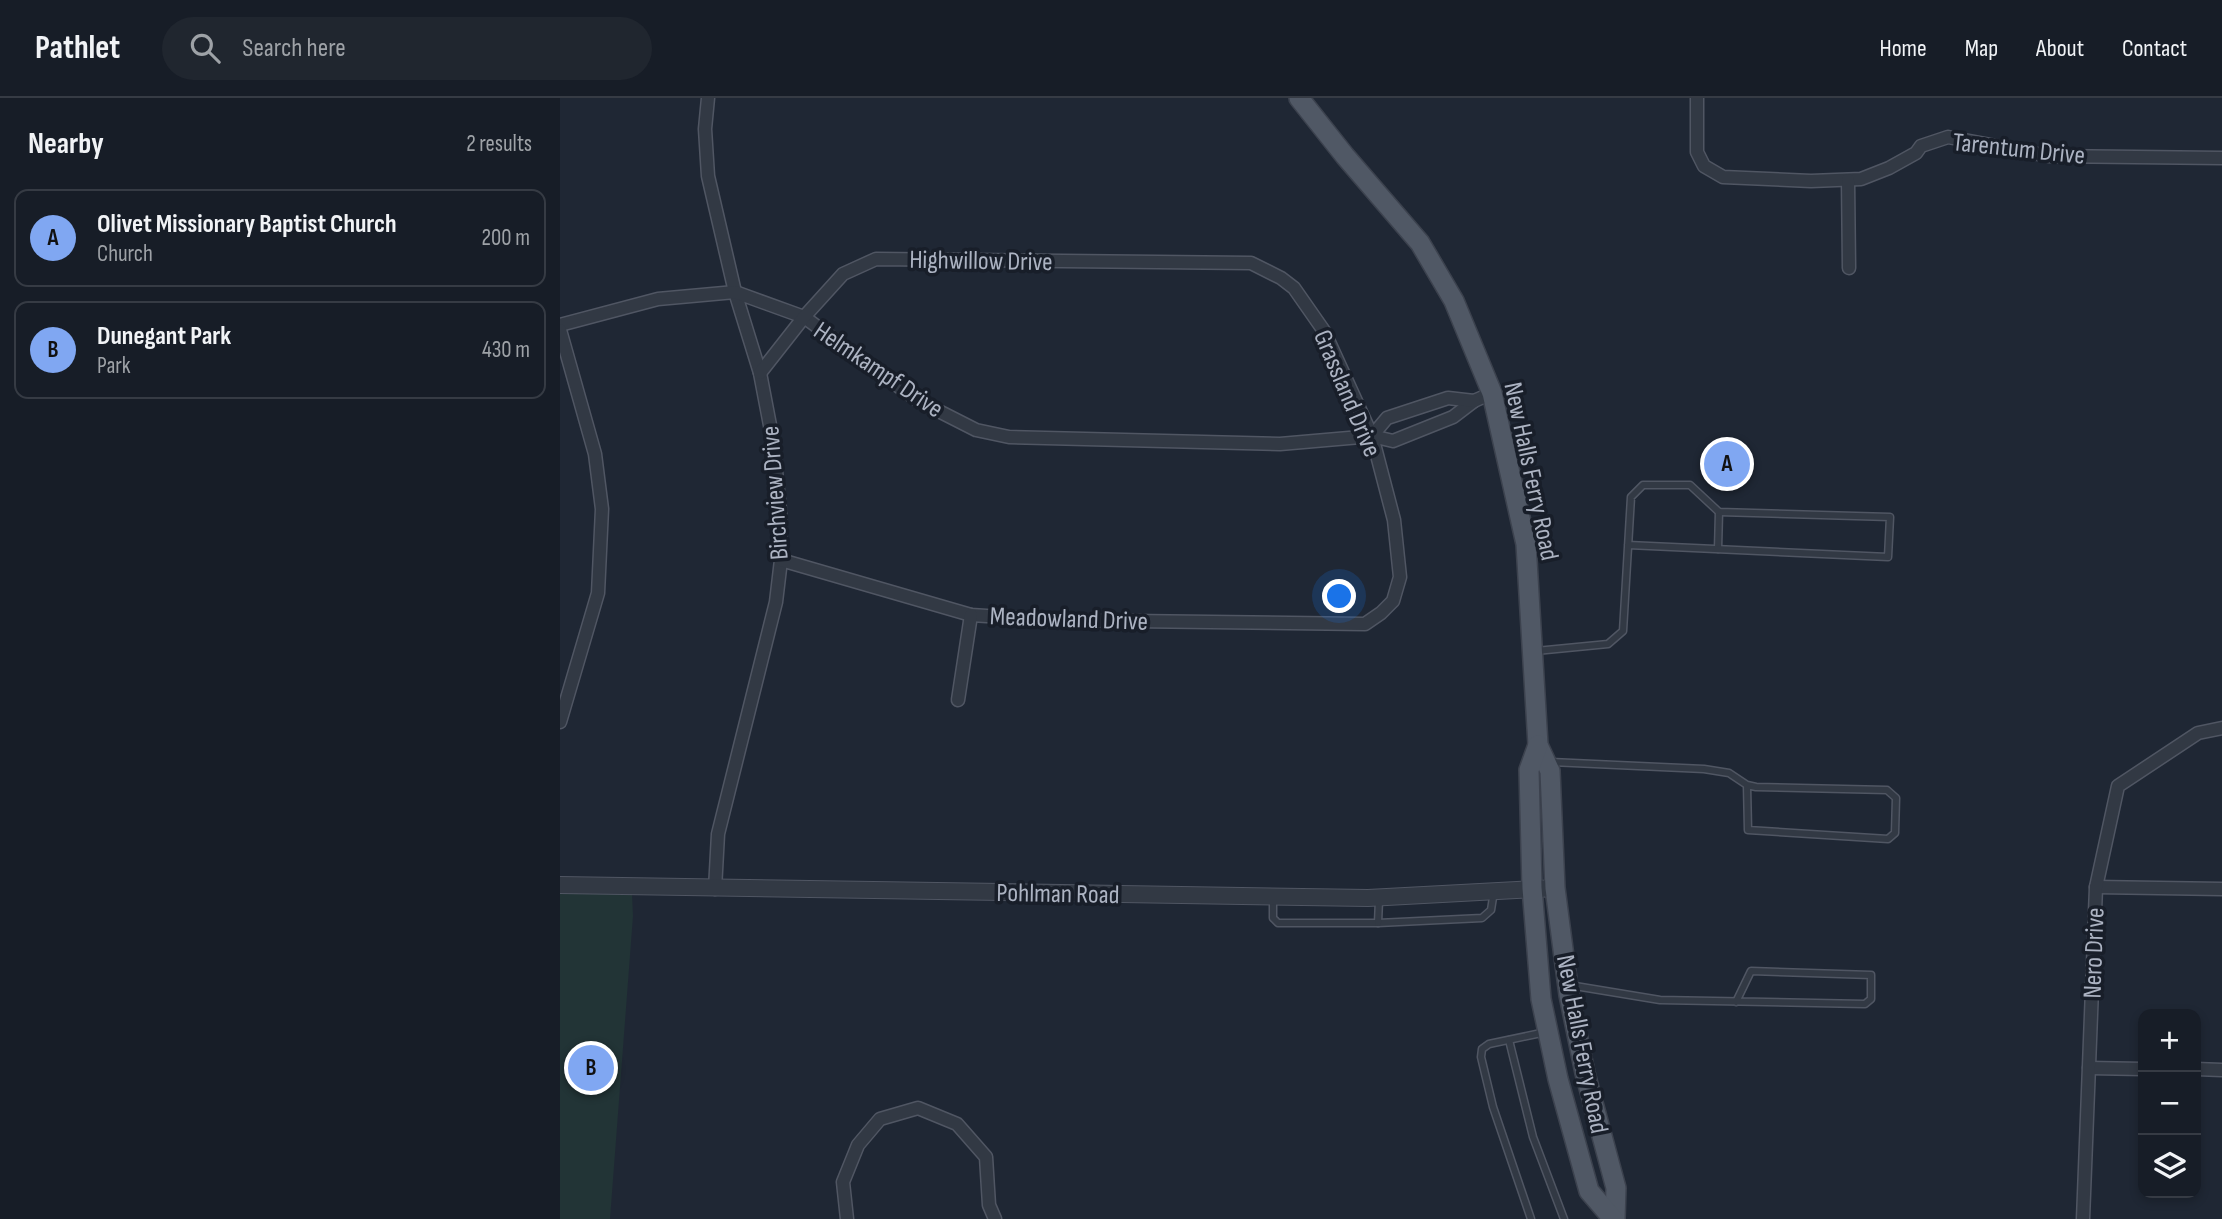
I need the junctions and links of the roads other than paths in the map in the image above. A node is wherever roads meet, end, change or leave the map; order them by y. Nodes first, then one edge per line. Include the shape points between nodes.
1 (708, 98) edge
2 (1299, 98) edge
3 (1697, 98) edge
4 (2222, 158) edge
5 (1848, 180) junction
6 (1251, 263) joint
7 (1849, 268) dead end
8 (735, 292) junction
9 (804, 317) junction
10 (560, 328) edge
11 (760, 373) junction
12 (1492, 393) junction
13 (1474, 401) junction
14 (1372, 436) junction
15 (1719, 512) junction
16 (1628, 545) junction
17 (1718, 549) junction
18 (781, 560) junction
19 (971, 615) junction
20 (1366, 624) joint
21 (1531, 651) junction
22 (958, 700) dead end
23 (560, 722) edge
24 (2222, 728) edge
25 (1542, 754) junction
26 (1746, 785) junction
27 (560, 885) edge
28 (2096, 887) junction
29 (715, 888) junction
30 (1532, 888) junction
31 (1555, 888) junction
32 (2222, 889) edge
33 (1494, 890) junction
34 (1272, 896) junction
35 (1379, 897) junction
36 (1378, 923) junction
37 (1567, 984) junction
38 (1736, 1002) junction
39 (1548, 1032) junction
40 (1508, 1040) junction
41 (2088, 1068) junction
42 (2138, 1069) edge
43 (2201, 1069) edge
44 (2222, 1070) edge
45 (847, 1219) edge
46 (995, 1219) edge
47 (1531, 1219) edge
48 (1564, 1219) edge
49 (1614, 1219) edge
50 (2083, 1219) edge

1 - 8 street, Birchview Drive via 708,176
2 - 12 main road, New Halls Ferry Road via 1420,243 1454,301
3 - 5 street, Tarentum Drive via 1697,152 1704,166 1723,177
4 - 5 street, Tarentum Drive via 2049,156 1948,137 1922,146 1889,168
5 - 7 street
6 - 9 street, Highwillow Drive via 876,259 844,274
6 - 14 street, Grassland Drive via 1294,288 1317,320
8 - 9 street, Helmkampf Drive
8 - 10 street, Helmkampf Drive via 657,299
8 - 11 street, Birchview Drive
9 - 11 street, Highwillow Drive
9 - 14 street, Helmkampf Drive via 917,400 976,430 1009,437 1280,444
10 - 23 street via 595,454 602,509 598,593
11 - 18 street, Birchview Drive via 773,441
12 - 13 street, Helmkampf Drive
12 - 21 main road, New Halls Ferry Road via 1526,544
13 - 14 street, Helmkampf Drive via 1453,417 1393,441
13 - 14 street, Helmkampf Drive via 1448,398 1387,418
14 - 20 street, Grassland Drive via 1394,520 1400,576 1393,601
15 - 16 lane via 1690,485 1643,485 1631,497
15 - 17 lane
15 - 17 lane via 1890,517 1888,557
16 - 17 lane
16 - 21 lane via 1623,631 1608,644
18 - 19 street, Meadowland Drive
18 - 29 street, Birchview Drive via 776,602 718,835
19 - 20 street, Meadowland Drive
19 - 22 street
21 - 25 main road, New Halls Ferry Road
24 - 28 street, Nero Drive via 2198,733 2118,786
25 - 26 lane via 1704,769 1729,773
25 - 30 main road, New Halls Ferry Road via 1529,770
25 - 31 main road, New Halls Ferry Road via 1550,771
26 - 26 lane via 1887,790 1896,798 1895,833 1888,839 1748,830
27 - 29 street, Pohlman Road
28 - 32 street
28 - 41 street, Nero Drive
29 - 34 street, Pohlman Road
30 - 31 street, Pohlman Road
30 - 33 street, Pohlman Road
30 - 39 main road, New Halls Ferry Road
31 - 37 main road, New Halls Ferry Road
33 - 35 street, Pohlman Road
33 - 36 lane via 1491,910 1482,918
34 - 35 street, Pohlman Road
34 - 36 lane via 1273,918 1278,923
35 - 36 lane
37 - 38 lane via 1660,1000
37 - 49 main road, New Halls Ferry Road via 1616,1188
38 - 38 lane via 1865,1004 1871,999 1871,975 1751,971
39 - 40 lane
39 - 49 main road, New Halls Ferry Road via 1589,1191
40 - 47 lane via 1489,1044 1482,1049 1481,1058
40 - 48 lane via 1533,1136
41 - 42 street
41 - 50 street, Nero Drive
43 - 44 street
45 - 46 street via 843,1182 858,1145 880,1119 918,1108 957,1124 986,1157 989,1205

